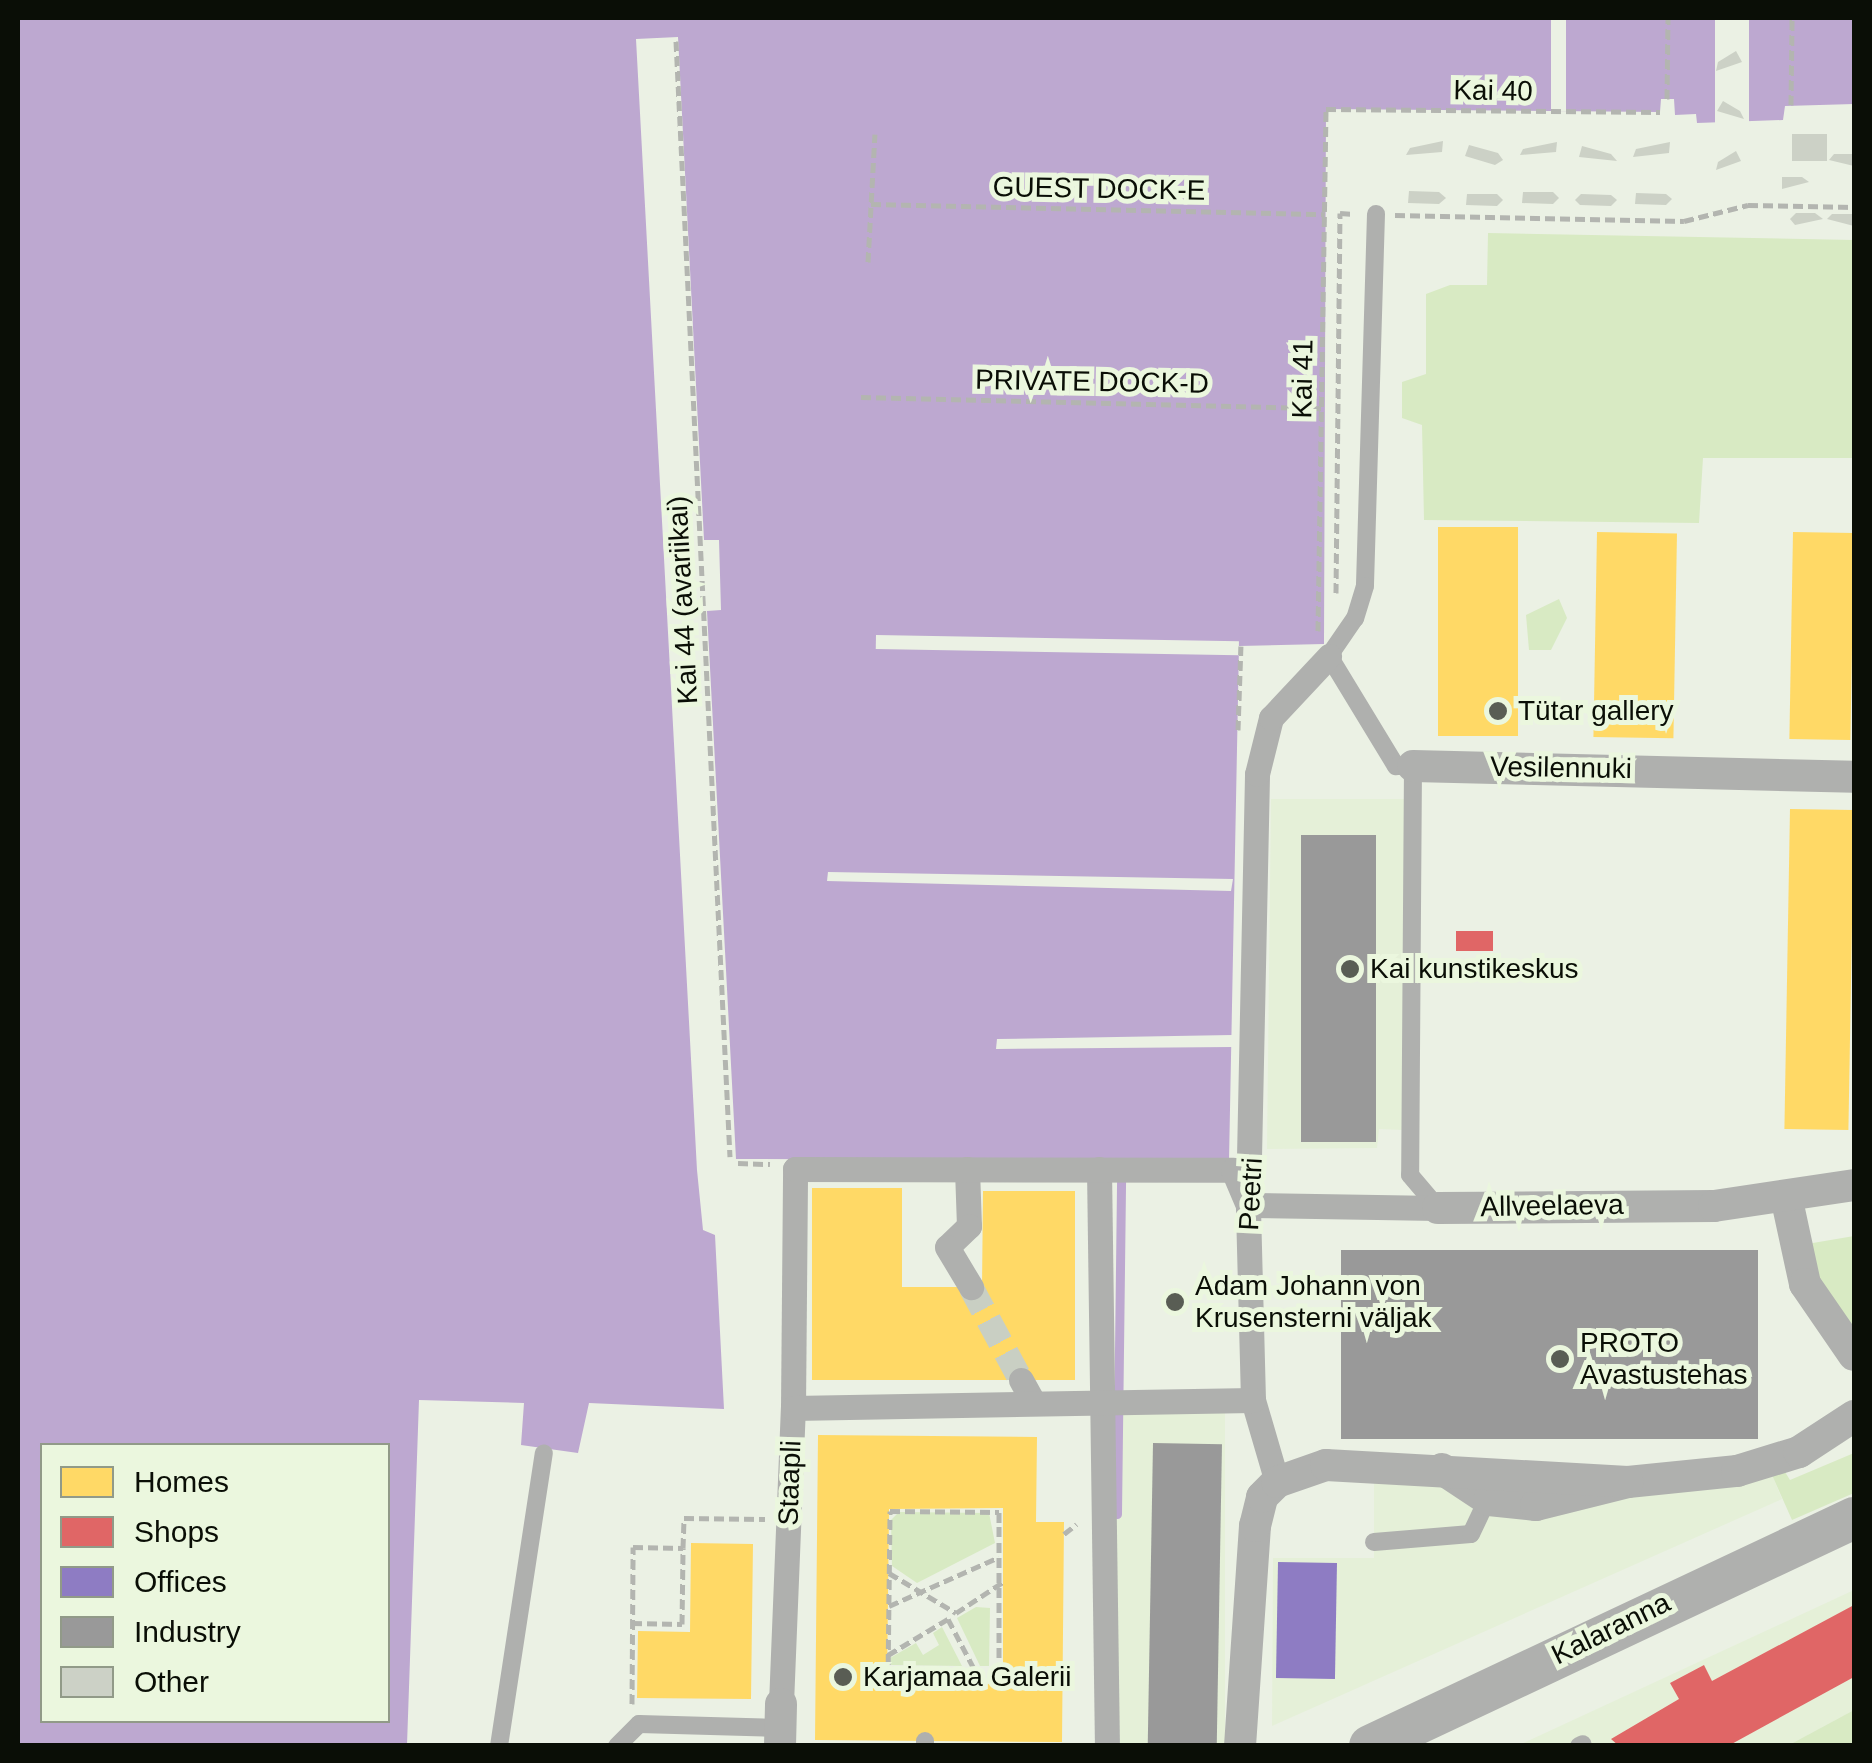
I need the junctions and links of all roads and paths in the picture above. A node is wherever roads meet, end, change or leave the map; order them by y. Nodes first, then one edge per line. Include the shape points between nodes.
1 (1668, 18) edge
2 (1792, 18) edge
3 (676, 41) dead end
4 (1667, 98) dead end
5 (1791, 105) dead end
6 (1326, 108) joint
7 (1660, 112) dead end
8 (875, 134) dead end
9 (871, 204) junction
10 (1854, 208) edge
11 (1325, 214) junction
12 (1376, 214) junction
13 (868, 262) dead end
14 (860, 397) dead end
15 (1322, 408) junction
16 (1354, 618) junction
17 (1323, 653) junction
18 (1413, 766) junction
19 (1854, 777) edge
20 (730, 1157) dead end
21 (967, 1169) junction
22 (1098, 1169) junction
23 (1854, 1185) edge
24 (1786, 1196) junction
25 (1248, 1205) junction
26 (1438, 1208) junction
27 (971, 1287) tunnel mouth
28 (1854, 1355) edge
29 (1022, 1380) tunnel mouth
30 (1254, 1400) junction
31 (1100, 1401) junction
32 (1034, 1403) junction
33 (793, 1408) junction
34 (1854, 1416) edge
35 (544, 1453) dead end
36 (1277, 1482) junction
37 (1489, 1485) junction
38 (1854, 1518) edge
39 (788, 1519) junction
40 (1374, 1542) dead end
41 (683, 1548) junction
42 (999, 1557) junction
43 (890, 1572) junction
44 (1001, 1584) junction
45 (914, 1591) junction
46 (889, 1606) junction
47 (944, 1609) junction
48 (956, 1614) junction
49 (948, 1619) junction
50 (632, 1624) junction
51 (888, 1656) junction
52 (979, 1679) junction
53 (632, 1704) dead end
54 (780, 1726) edge
55 (499, 1746) edge
56 (617, 1746) edge
57 (1107, 1746) edge
58 (1240, 1746) edge
59 (1370, 1746) edge

1 - 4 path
2 - 5 path
3 - 20 path, Kai 44 (avariikai)
6 - 7 path, Kai 40
6 - 11 path, Kai 41
8 - 9 path
9 - 11 path, GUEST DOCK-E
9 - 13 path
10 - 12 path via 1748,205 1684,222
11 - 15 path, Kai 41
12 - 16 lane via 1365,586
12 - 16 path via 1340,213 1336,596
14 - 15 path, PRIVATE DOCK-D
15 - 17 path, Kai 41
16 - 17 lane
17 - 18 lane via 1396,766
17 - 25 street, Peetri via 1270,718 1257,774
18 - 19 street, Vesilennuki
18 - 26 lane via 1410,1175
21 - 22 street
21 - 27 street via 969,1226 947,1246
21 - 33 street via 794,1169
22 - 25 street via 1233,1170
22 - 31 street
23 - 24 street, Allveelaeva
24 - 26 street, Allveelaeva via 1714,1206
24 - 28 street via 1805,1284
25 - 26 street, Allveelaeva
25 - 30 street, Peetri
29 - 32 street
30 - 31 street, Staapli
30 - 36 street, Peetri
31 - 32 street, Staapli
31 - 57 street
32 - 33 street, Staapli
33 - 39 street, Staapli
34 - 37 street via 1789,1457 1737,1472 1628,1482 1536,1506
35 - 55 lane
36 - 37 street via 1326,1465 1438,1466
36 - 58 street via 1262,1498 1255,1526
37 - 40 lane via 1471,1534
38 - 59 street, Kalaranna
39 - 41 path via 684,1518
39 - 54 street, Staapli
41 - 50 path via 682,1624
41 - 50 path via 633,1548
42 - 43 path via 999,1512 890,1511
42 - 44 path
42 - 45 path
43 - 45 path
43 - 46 path
44 - 48 path
44 - 52 path via 999,1679
45 - 46 path
45 - 47 path
46 - 51 path
47 - 48 path
47 - 49 path
48 - 49 path
49 - 51 path
49 - 52 path
50 - 53 path
51 - 52 path via 888,1679
54 - 56 lane via 639,1724

